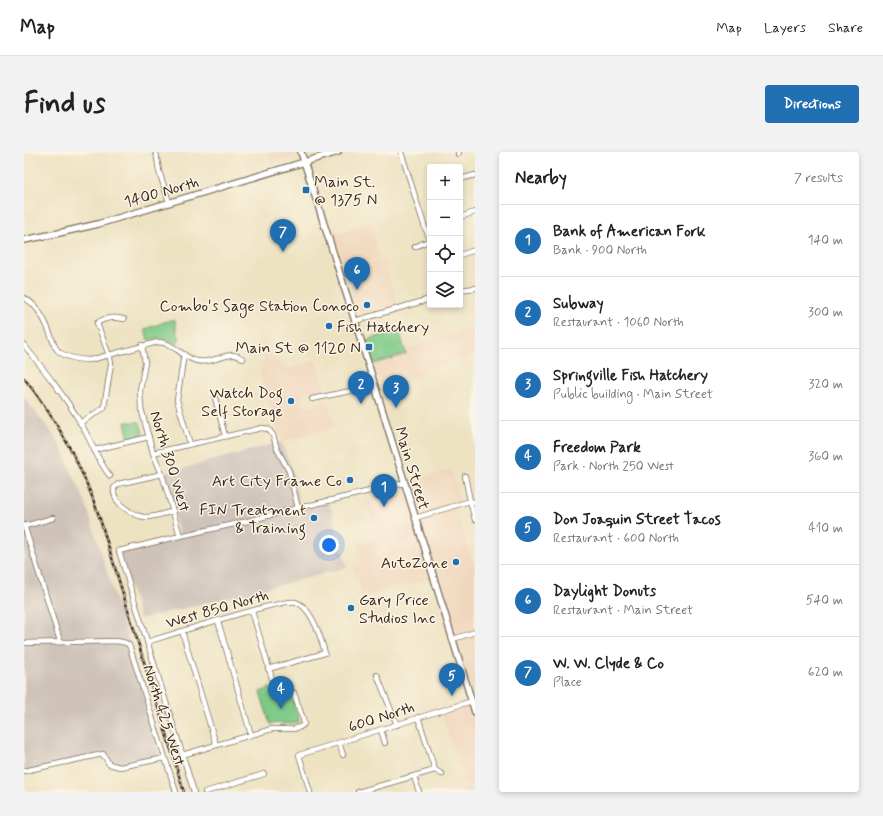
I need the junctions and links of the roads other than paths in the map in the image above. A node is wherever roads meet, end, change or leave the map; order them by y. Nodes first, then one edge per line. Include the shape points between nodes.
1 (156, 152) edge
2 (301, 152) edge
3 (338, 152) edge
4 (401, 152) edge
5 (305, 163) junction
6 (475, 175) edge
7 (463, 178) edge
8 (169, 202) junction
9 (475, 212) edge
10 (463, 215) edge
11 (427, 228) edge
12 (24, 240) edge
13 (427, 240) edge
14 (414, 247) dead end
15 (475, 250) edge
16 (463, 254) edge
17 (475, 288) edge
18 (463, 290) edge
19 (24, 298) edge
20 (427, 300) edge
21 (124, 319) dead end
22 (355, 321) junction
23 (24, 345) edge
24 (142, 346) junction
25 (109, 354) junction
26 (184, 354) junction
27 (243, 358) dead end
28 (374, 386) junction
29 (215, 398) dead end
30 (312, 399) dead end
31 (80, 422) junction
32 (225, 436) junction
33 (149, 437) junction
34 (190, 444) junction
35 (94, 450) junction
36 (153, 453) junction
37 (162, 474) junction
38 (110, 476) dead end
39 (465, 476) dead end
40 (404, 483) junction
41 (472, 502) edge
42 (298, 508) junction
43 (173, 511) junction
44 (53, 518) dead end
45 (415, 518) junction
46 (475, 520) edge
47 (24, 526) edge
48 (180, 536) junction
49 (252, 611) junction
50 (218, 621) junction
51 (182, 631) junction
52 (475, 632) edge
53 (452, 639) junction
54 (60, 642) junction
55 (146, 642) junction
56 (24, 643) edge
57 (268, 669) junction
58 (377, 675) dead end
59 (472, 701) junction
60 (475, 712) edge
61 (418, 717) junction
62 (397, 725) junction
63 (381, 730) junction
64 (251, 735) junction
65 (339, 743) junction
66 (385, 743) dead end
67 (216, 745) junction
68 (182, 755) junction
69 (342, 755) dead end
70 (165, 758) junction
71 (435, 770) junction
72 (24, 772) edge
73 (264, 774) dead end
74 (442, 774) dead end
75 (414, 776) junction
76 (176, 792) edge
77 (194, 792) edge
78 (206, 792) edge
79 (310, 792) edge
80 (358, 792) edge
81 (419, 792) edge

1 - 8 street
2 - 5 main road, Main Street
3 - 5 main road, 1400 North
4 - 11 street
5 - 8 main road, 1400 North
5 - 22 main road, Main Street
6 - 7 street
8 - 12 main road, 1400 North via 59,234
9 - 10 street
13 - 14 street
15 - 16 street
17 - 18 street
19 - 25 street via 31,302 43,318 60,353 84,360
20 - 22 street
21 - 25 street via 113,317 97,323
22 - 28 main road, Main Street
23 - 31 street
24 - 25 street
24 - 26 street via 165,343
24 - 33 street, North 300 West via 145,363 140,400
25 - 31 street via 111,364 104,408
26 - 27 street via 198,361 234,355
26 - 34 street via 177,400
28 - 30 street
28 - 40 main road, Main Street
29 - 32 street
31 - 35 street
32 - 34 street
32 - 42 street via 268,429 288,468
33 - 35 street
33 - 36 street, North 300 West
34 - 36 street
35 - 38 street
36 - 37 street, North 300 West
37 - 43 street, North 300 West
37 - 43 street via 118,484 114,493 116,500 138,516 148,517
39 - 41 street
40 - 42 street
40 - 45 main road, Main Street
41 - 45 street
41 - 46 street
42 - 48 street
43 - 48 street, North 300 West
44 - 47 street
45 - 53 main road, Main Street
47 - 54 street
48 - 55 street via 119,551
49 - 50 street, West 850 North
49 - 57 street
49 - 57 street, West 850 North via 287,602 296,602 303,606 317,626 325,653
50 - 51 street, West 850 North
50 - 64 street
51 - 55 street, West 850 North
51 - 67 street
52 - 53 street
53 - 59 main road, Main Street
54 - 56 street
54 - 70 street, North 425 West via 117,641 129,645
55 - 68 street
57 - 64 street via 276,691 280,693 290,690 295,695 304,724 292,729 272,729
58 - 62 street
59 - 60 main road, Main Street
59 - 61 street, 600 North
61 - 62 street, 600 North
61 - 71 street
62 - 63 street, 600 North
63 - 65 street, 600 North
63 - 66 street
64 - 67 street
65 - 69 street
65 - 79 street, 600 North via 298,755
67 - 68 street
68 - 77 street
70 - 72 street via 120,768 110,764 104,754
70 - 76 street, North 425 West
71 - 74 street
71 - 75 street
73 - 78 street
75 - 80 street
75 - 81 street

